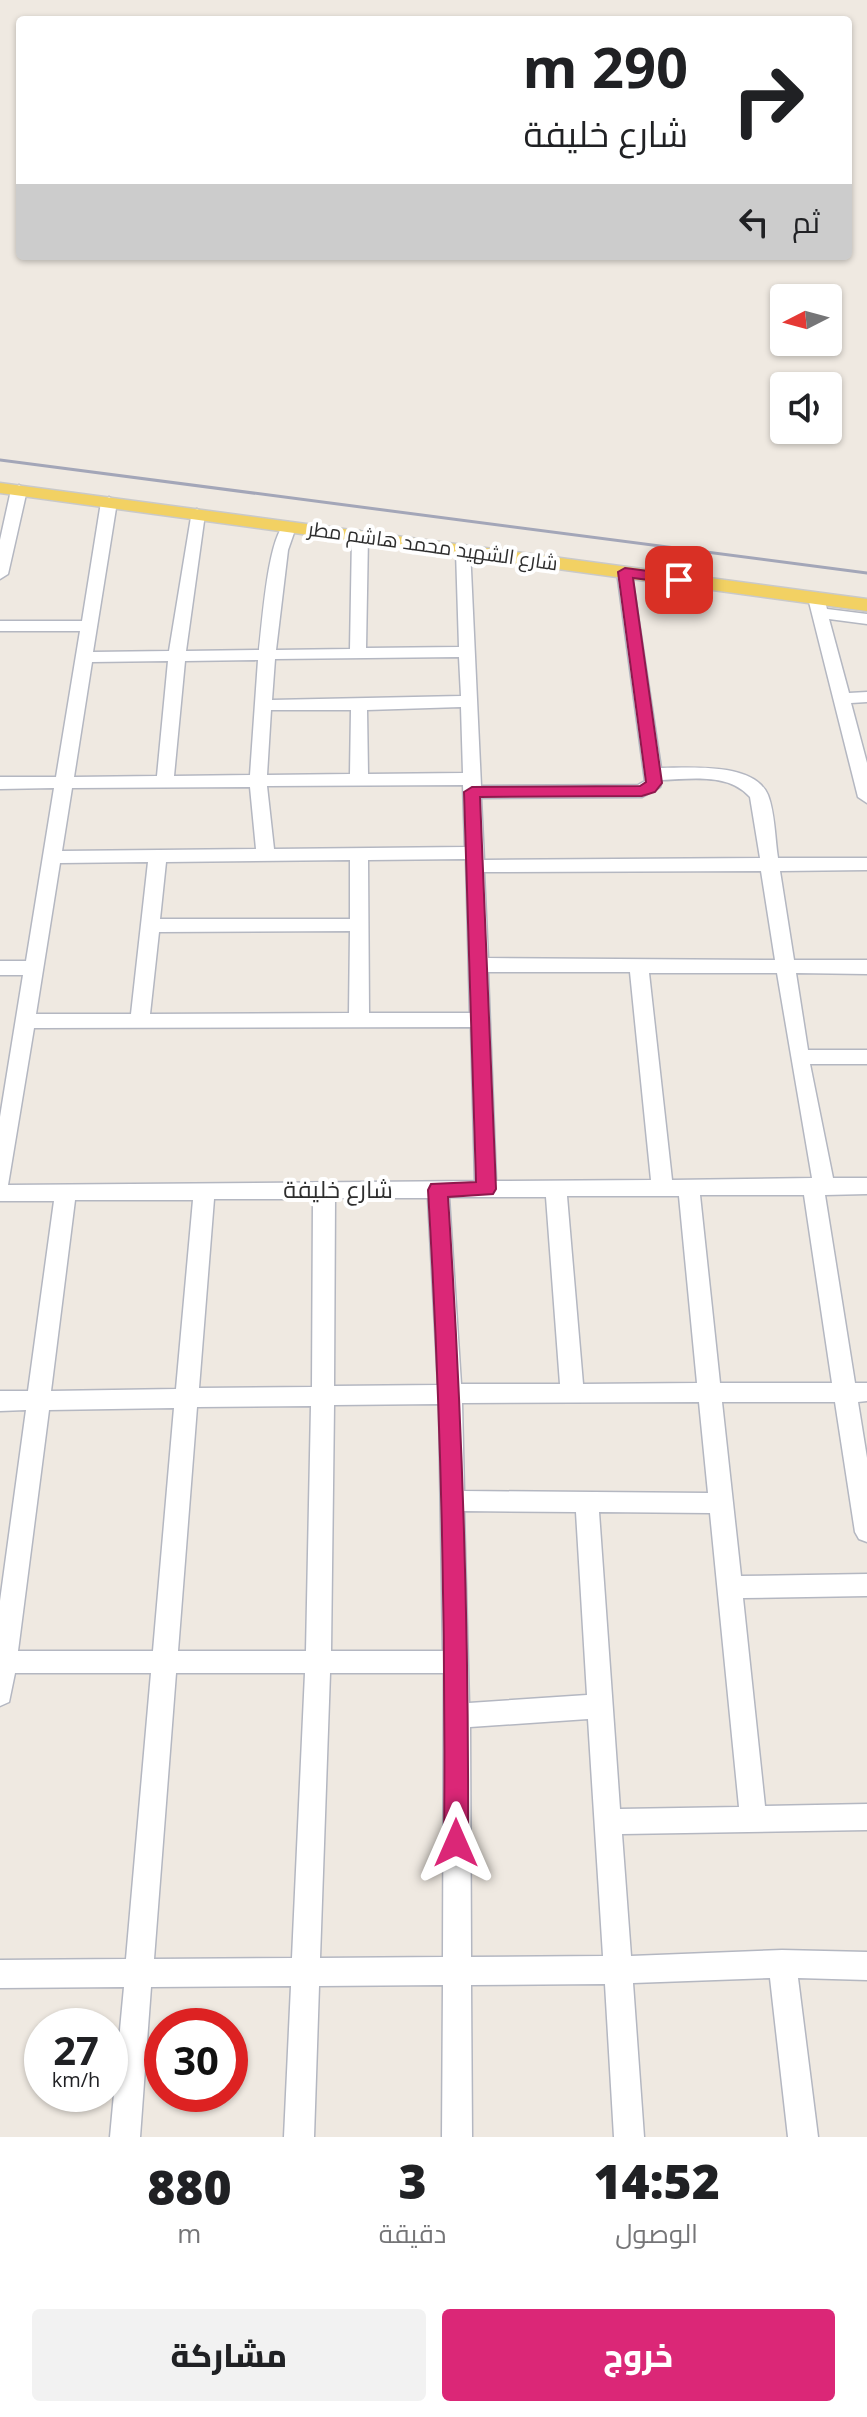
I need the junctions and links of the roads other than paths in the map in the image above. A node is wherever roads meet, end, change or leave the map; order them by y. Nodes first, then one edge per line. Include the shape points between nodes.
1 (0, 479) edge
2 (9, 489) edge
3 (109, 502) junction
4 (197, 514) junction
5 (288, 527) junction
6 (360, 536) junction
7 (464, 551) junction
8 (1, 563) edge
9 (625, 572) junction
10 (867, 596) edge
11 (867, 605) edge
12 (818, 606) junction
13 (867, 619) edge
14 (0, 626) edge
15 (88, 626) junction
16 (467, 652) junction
17 (267, 654) junction
18 (358, 654) junction
19 (177, 655) junction
20 (83, 657) junction
21 (867, 697) edge
22 (841, 698) junction
23 (469, 701) junction
24 (264, 705) junction
25 (359, 705) junction
26 (862, 753) edge
27 (654, 774) junction
28 (359, 780) junction
29 (258, 781) junction
30 (165, 782) junction
31 (0, 783) edge
32 (63, 783) junction
33 (472, 786) junction
34 (867, 797) edge
35 (359, 854) junction
36 (266, 855) junction
37 (158, 856) junction
38 (51, 857) junction
39 (475, 859) junction
40 (867, 864) edge
41 (770, 865) junction
42 (359, 925) junction
43 (151, 926) junction
44 (478, 965) junction
45 (639, 967) junction
46 (867, 967) edge
47 (0, 968) edge
48 (34, 968) junction
49 (785, 968) junction
50 (140, 1020) junction
51 (359, 1020) junction
52 (480, 1020) junction
53 (25, 1021) junction
54 (799, 1057) junction
55 (867, 1057) edge
56 (0, 1180) edge
57 (867, 1186) edge
58 (818, 1187) junction
59 (662, 1188) junction
60 (689, 1188) junction
61 (486, 1189) junction
62 (556, 1189) junction
63 (324, 1190) junction
64 (438, 1190) junction
65 (204, 1191) junction
66 (66, 1192) junction
67 (0, 1193) edge
68 (856, 1392) edge
69 (572, 1393) junction
70 (450, 1394) junction
71 (709, 1394) junction
72 (325, 1398) junction
73 (187, 1399) junction
74 (0, 1401) edge
75 (39, 1401) junction
76 (452, 1501) junction
77 (721, 1503) junction
78 (587, 1504) junction
79 (867, 1532) edge
80 (867, 1585) edge
81 (729, 1587) junction
82 (7, 1592) edge
83 (4, 1662) junction
84 (165, 1662) junction
85 (317, 1662) junction
86 (456, 1662) junction
87 (0, 1694) edge
88 (600, 1706) junction
89 (457, 1716) junction
90 (867, 1817) edge
91 (753, 1819) junction
92 (608, 1822) junction
93 (782, 1964) junction
94 (867, 1966) edge
95 (618, 1970) junction
96 (455, 1971) junction
97 (304, 1973) junction
98 (0, 1974) edge
99 (139, 1974) junction
100 (125, 2137) edge
101 (299, 2137) edge
102 (457, 2137) edge
103 (629, 2137) edge
104 (803, 2137) edge

1 - 10 main road, شارع الشهيد محمد هاشم مطر
2 - 3 main road, شارع الشهيد محمد هاشم مطر
2 - 8 street
3 - 4 main road, شارع الشهيد محمد هاشم مطر
3 - 15 street
4 - 5 main road, شارع الشهيد محمد هاشم مطر
4 - 19 street
5 - 6 main road, شارع الشهيد محمد هاشم مطر
5 - 17 street via 280,550
6 - 7 main road, شارع الشهيد محمد هاشم مطر
6 - 18 street
7 - 9 main road, شارع الشهيد محمد هاشم مطر
7 - 16 street
9 - 12 main road, شارع الشهيد محمد هاشم مطر
9 - 27 street
11 - 12 main road, شارع الشهيد محمد هاشم مطر
12 - 13 street
12 - 22 street
14 - 15 street
15 - 20 street
16 - 18 street
16 - 23 street
17 - 18 street
17 - 19 street
17 - 24 street
19 - 20 street
19 - 30 street
20 - 32 street
21 - 22 street
22 - 26 street
23 - 25 street
23 - 33 street
24 - 25 street
24 - 29 street
25 - 28 street
26 - 34 street
27 - 33 street via 654,783 642,791
27 - 41 street via 720,776 755,788
28 - 29 street
28 - 33 street
29 - 30 street
29 - 36 street
30 - 32 street
31 - 32 street
32 - 38 street
33 - 39 street
35 - 36 street
35 - 39 street
35 - 42 street
36 - 37 street
37 - 38 street
37 - 43 street
38 - 48 street
39 - 41 street
39 - 44 street
40 - 41 street
41 - 49 street
42 - 43 street
42 - 51 street
43 - 50 street
44 - 45 street
44 - 52 street
45 - 49 street
45 - 59 street
46 - 49 street
47 - 48 street
48 - 53 street
49 - 54 street
50 - 51 street
50 - 53 street
51 - 52 street
52 - 61 street
53 - 56 street
54 - 55 street
54 - 58 street
57 - 58 street, شارع خليفة
58 - 60 street, شارع خليفة
58 - 68 street
59 - 60 street, شارع خليفة
59 - 62 street, شارع خليفة
60 - 71 street
61 - 62 street, شارع خليفة
61 - 64 street, شارع خليفة
62 - 69 street
63 - 64 street, شارع خليفة
63 - 65 street, شارع خليفة
63 - 72 street
64 - 70 street
65 - 66 street, شارع خليفة
65 - 73 street
66 - 67 street, شارع خليفة
66 - 75 street
68 - 71 street
68 - 79 street
69 - 70 street
69 - 71 street
70 - 72 street
70 - 76 street
71 - 77 street
72 - 73 street
72 - 85 street
73 - 75 street
73 - 84 street
74 - 75 street
75 - 82 street
76 - 78 street
76 - 86 street
77 - 78 street
77 - 81 street
78 - 88 street
80 - 81 street
81 - 91 street
82 - 83 street
83 - 84 street
83 - 87 street
84 - 85 street
84 - 99 street
85 - 86 street
85 - 97 street
86 - 89 street
88 - 89 street
88 - 92 street
89 - 96 street
90 - 91 street
91 - 92 street
92 - 95 street
93 - 94 street
93 - 95 street
93 - 104 street
95 - 96 street
95 - 103 street
96 - 97 street
96 - 102 street
97 - 99 street
97 - 101 street
98 - 99 street
99 - 100 street

